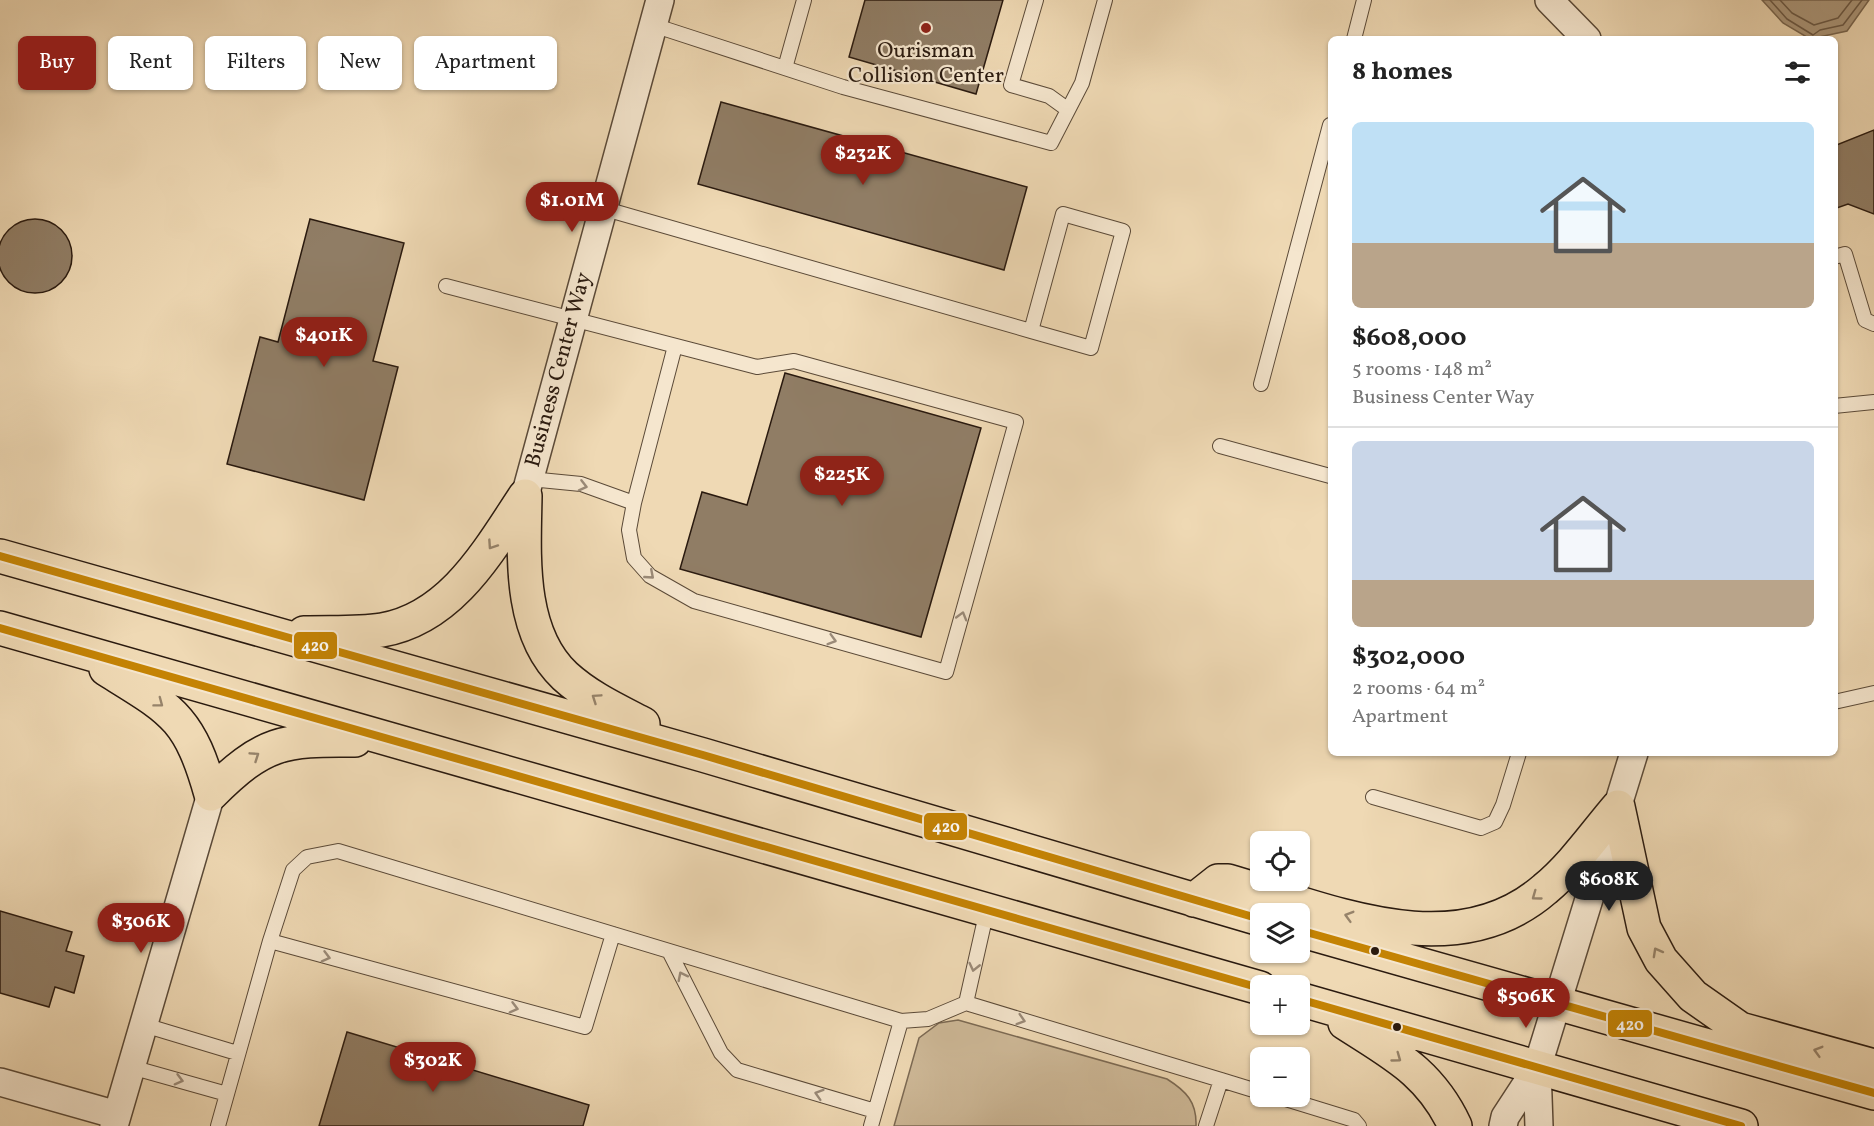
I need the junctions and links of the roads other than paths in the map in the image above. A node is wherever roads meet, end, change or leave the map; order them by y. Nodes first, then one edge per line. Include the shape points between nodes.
1 (804, 0) edge
2 (1036, 0) edge
3 (1105, 0) edge
4 (1364, 0) edge
5 (1549, 0) edge
6 (656, 13) edge
7 (1355, 36) edge
8 (1584, 36) edge
9 (785, 68) junction
10 (1067, 109) junction
11 (1328, 142) edge
12 (1325, 168) edge
13 (602, 208) junction
14 (1838, 255) edge
15 (446, 286) dead end
16 (572, 319) junction
17 (1874, 324) edge
18 (1031, 331) junction
19 (675, 346) junction
20 (1261, 384) dead end
21 (1874, 402) edge
22 (1838, 406) edge
23 (1220, 447) dead end
24 (1328, 475) edge
25 (527, 488) junction
26 (634, 503) junction
27 (0, 556) edge
28 (0, 627) edge
29 (270, 633) junction
30 (74, 649) junction
31 (1874, 693) edge
32 (1838, 701) edge
33 (396, 740) junction
34 (703, 755) junction
35 (1518, 756) edge
36 (1633, 756) edge
37 (211, 794) junction
38 (1373, 797) dead end
39 (1618, 807) junction
40 (1194, 900) junction
41 (987, 910) junction
42 (1250, 916) edge
43 (1310, 933) edge
44 (613, 934) junction
45 (270, 942) junction
46 (669, 951) junction
47 (1250, 985) edge
48 (1310, 1002) edge
49 (966, 1003) junction
50 (1557, 1003) junction
51 (1310, 1004) edge
52 (901, 1021) junction
53 (144, 1024) junction
54 (237, 1053) junction
55 (1874, 1066) edge
56 (131, 1067) junction
57 (1537, 1068) junction
58 (1221, 1080) junction
59 (0, 1082) edge
60 (1250, 1089) edge
61 (1874, 1093) edge
62 (227, 1094) junction
63 (1310, 1106) edge
64 (875, 1111) junction
65 (116, 1121) edge
66 (218, 1126) edge
67 (871, 1126) edge
68 (1206, 1126) edge
69 (1359, 1126) edge
70 (1455, 1126) edge
71 (1503, 1126) edge
72 (1539, 1126) edge
73 (1741, 1126) edge

1 - 9 lane
2 - 10 lane via 1011,85 1049,96
3 - 10 lane via 1082,83
4 - 7 lane
5 - 8 street
6 - 9 lane
6 - 13 street, Business Center Way
9 - 10 lane via 1051,143
11 - 12 lane
12 - 20 lane
13 - 16 street, Business Center Way
13 - 18 lane
14 - 17 lane via 1845,254 1865,320
15 - 16 lane
16 - 19 lane
16 - 25 street, Business Center Way
18 - 18 lane via 1091,348 1123,231 1063,214
19 - 26 lane
26 -> 19 lane via 629,530 634,558 650,576 671,590 694,601 946,672 1016,422 794,361 757,367
21 - 22 lane
23 - 24 lane
25 -> 26 lane via 581,484
25 -> 29 highway via 464,584 433,607 399,626 380,630
34 -> 25 highway via 604,704 576,685 552,661 537,630 524,571
27 - 29 highway
28 - 30 highway
29 - 34 highway
30 - 33 highway
30 -> 37 highway via 176,716 192,738
31 - 32 lane
37 -> 33 highway via 238,767 264,750 317,739
33 - 41 highway
34 - 40 highway
35 - 38 lane via 1495,822 1481,828
36 - 39 street
37 - 53 street
39 -> 40 highway via 1544,890 1492,920 1458,929 1430,930 1369,922 1228,881 1218,881
39 - 50 street
55 -> 39 highway via 1740,1029 1694,996 1661,960 1644,928
40 - 42 highway
41 - 47 highway
41 -> 49 lane
43 - 50 highway
44 - 45 lane via 338,851 308,857 293,870
45 -> 44 lane via 585,1027
44 - 46 lane
45 - 54 lane
46 - 52 lane
64 -> 46 lane via 737,1070 721,1053
48 - 57 highway
49 - 52 lane via 928,1019
49 -> 58 lane
50 - 57 street
50 - 61 highway
51 -> 70 highway via 1424,1077 1439,1095
52 - 64 lane
53 - 54 lane
53 - 56 street
54 - 62 lane
56 -> 62 lane
56 - 65 street
57 - 71 street
57 - 72 street
57 - 73 highway
58 - 60 lane
58 - 68 lane
59 - 65 street
62 - 66 lane
63 - 69 lane via 1354,1120
64 - 67 lane

